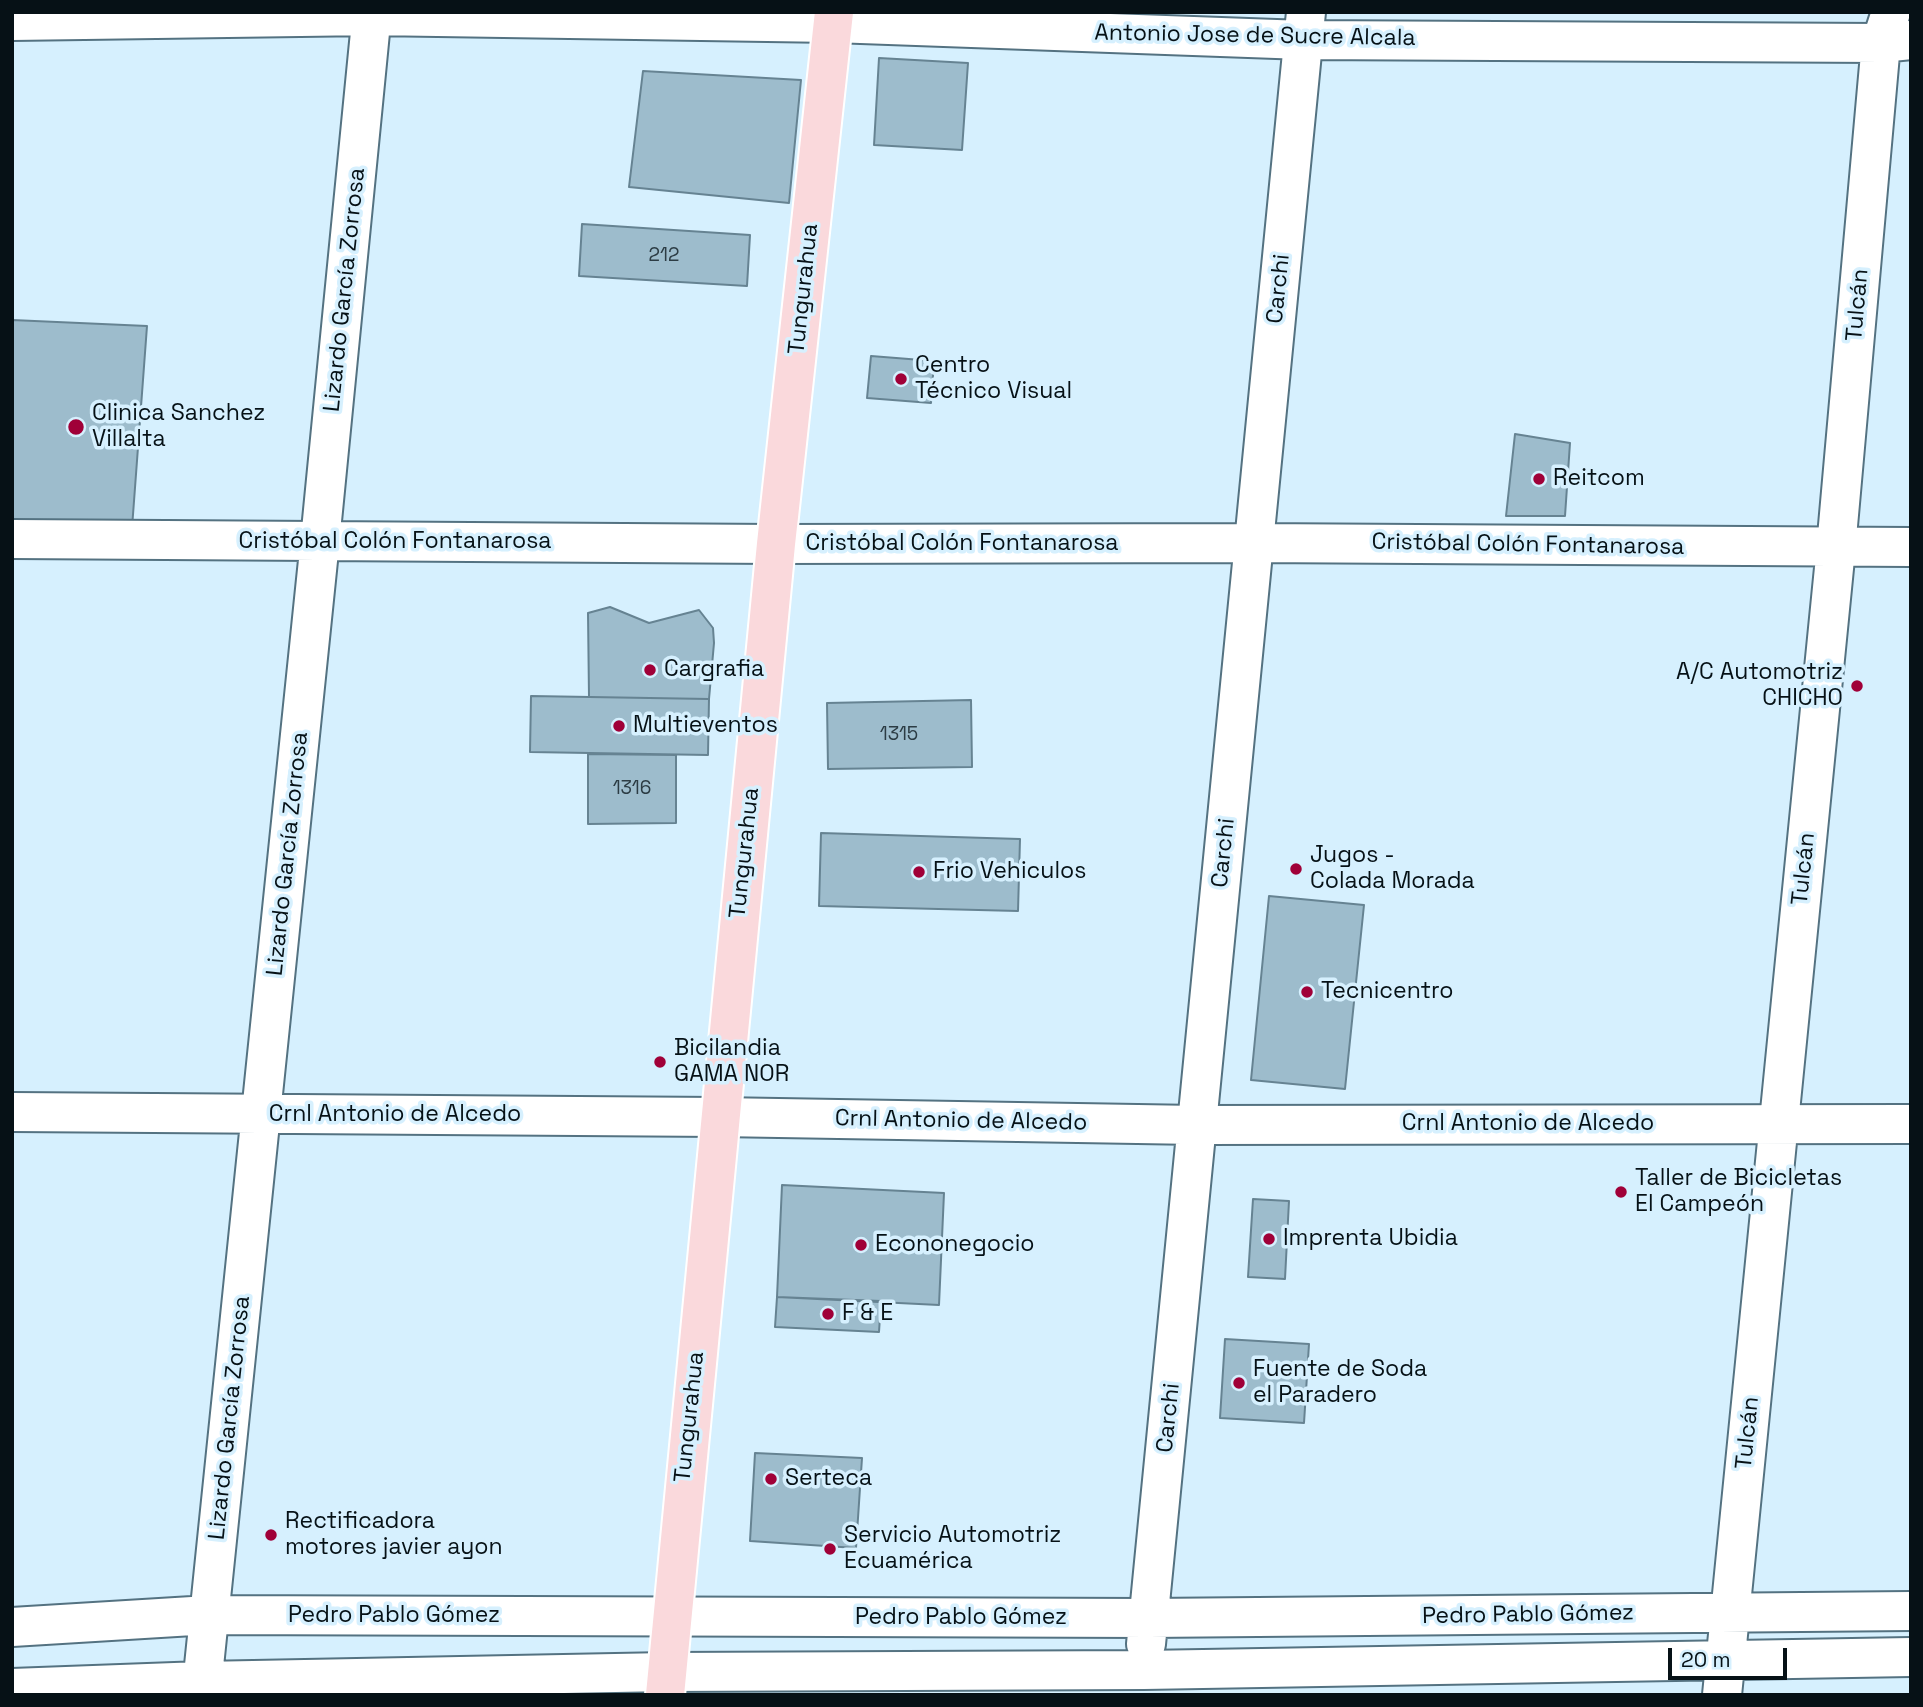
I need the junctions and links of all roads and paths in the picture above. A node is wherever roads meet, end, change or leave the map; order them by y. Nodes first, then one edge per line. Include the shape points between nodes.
1 (372, 14) edge
2 (834, 18) edge
3 (12, 20) edge
4 (1889, 24) edge
5 (1305, 26) edge
6 (12, 539) edge
7 (320, 541) junction
8 (1254, 543) junction
9 (776, 544) junction
10 (1911, 547) edge
11 (1836, 548) junction
12 (12, 1112) edge
13 (261, 1115) junction
14 (719, 1117) junction
15 (1778, 1123) junction
16 (1911, 1124) edge
17 (1197, 1125) junction
18 (1911, 1611) edge
19 (1731, 1613) junction
20 (209, 1615) junction
21 (671, 1618) junction
22 (1149, 1618) junction
23 (12, 1628) edge
24 (1911, 1657) edge
25 (1724, 1677) edge
26 (1143, 1682) edge
27 (666, 1684) edge
28 (12, 1688) edge
29 (201, 1688) edge

1 - 2 street, Antonio Jose de Sucre Alcala
1 - 3 street, Antonio Jose de Sucre Alcala
1 - 7 street, Lizardo García Zorrosa
2 - 5 street, Antonio Jose de Sucre Alcala
2 - 9 main road, Tungurahua
4 - 5 street, Antonio Jose de Sucre Alcala
4 - 11 street, Tulcán
5 - 8 street, Carchi
6 - 7 street, Cristóbal Colón Fontanarosa
7 - 9 street, Cristóbal Colón Fontanarosa
7 - 13 street, Lizardo García Zorrosa
8 - 9 street, Cristóbal Colón Fontanarosa
8 - 11 street, Cristóbal Colón Fontanarosa
8 - 17 street, Carchi
9 - 14 main road, Tungurahua
10 - 11 street, Cristóbal Colón Fontanarosa
11 - 15 street, Tulcán
12 - 13 street, Crnl Antonio de Alcedo
13 - 14 street, Crnl Antonio de Alcedo
13 - 20 street, Lizardo García Zorrosa
14 - 17 street, Crnl Antonio de Alcedo
14 - 21 main road, Tungurahua
15 - 16 street, Crnl Antonio de Alcedo
15 - 17 street, Crnl Antonio de Alcedo
15 - 19 street, Tulcán
17 - 22 street, Carchi
18 - 19 street, Pedro Pablo Gómez
19 - 22 street, Pedro Pablo Gómez
19 - 25 street, Tulcán
20 - 21 street, Pedro Pablo Gómez
20 - 23 street, Pedro Pablo Gómez
20 - 29 street, Lizardo García Zorrosa
21 - 22 street, Pedro Pablo Gómez
21 - 27 main road, Tungurahua
22 - 26 street, Carchi
24 - 25 street
25 - 26 street
26 - 27 street
27 - 29 street
28 - 29 street

